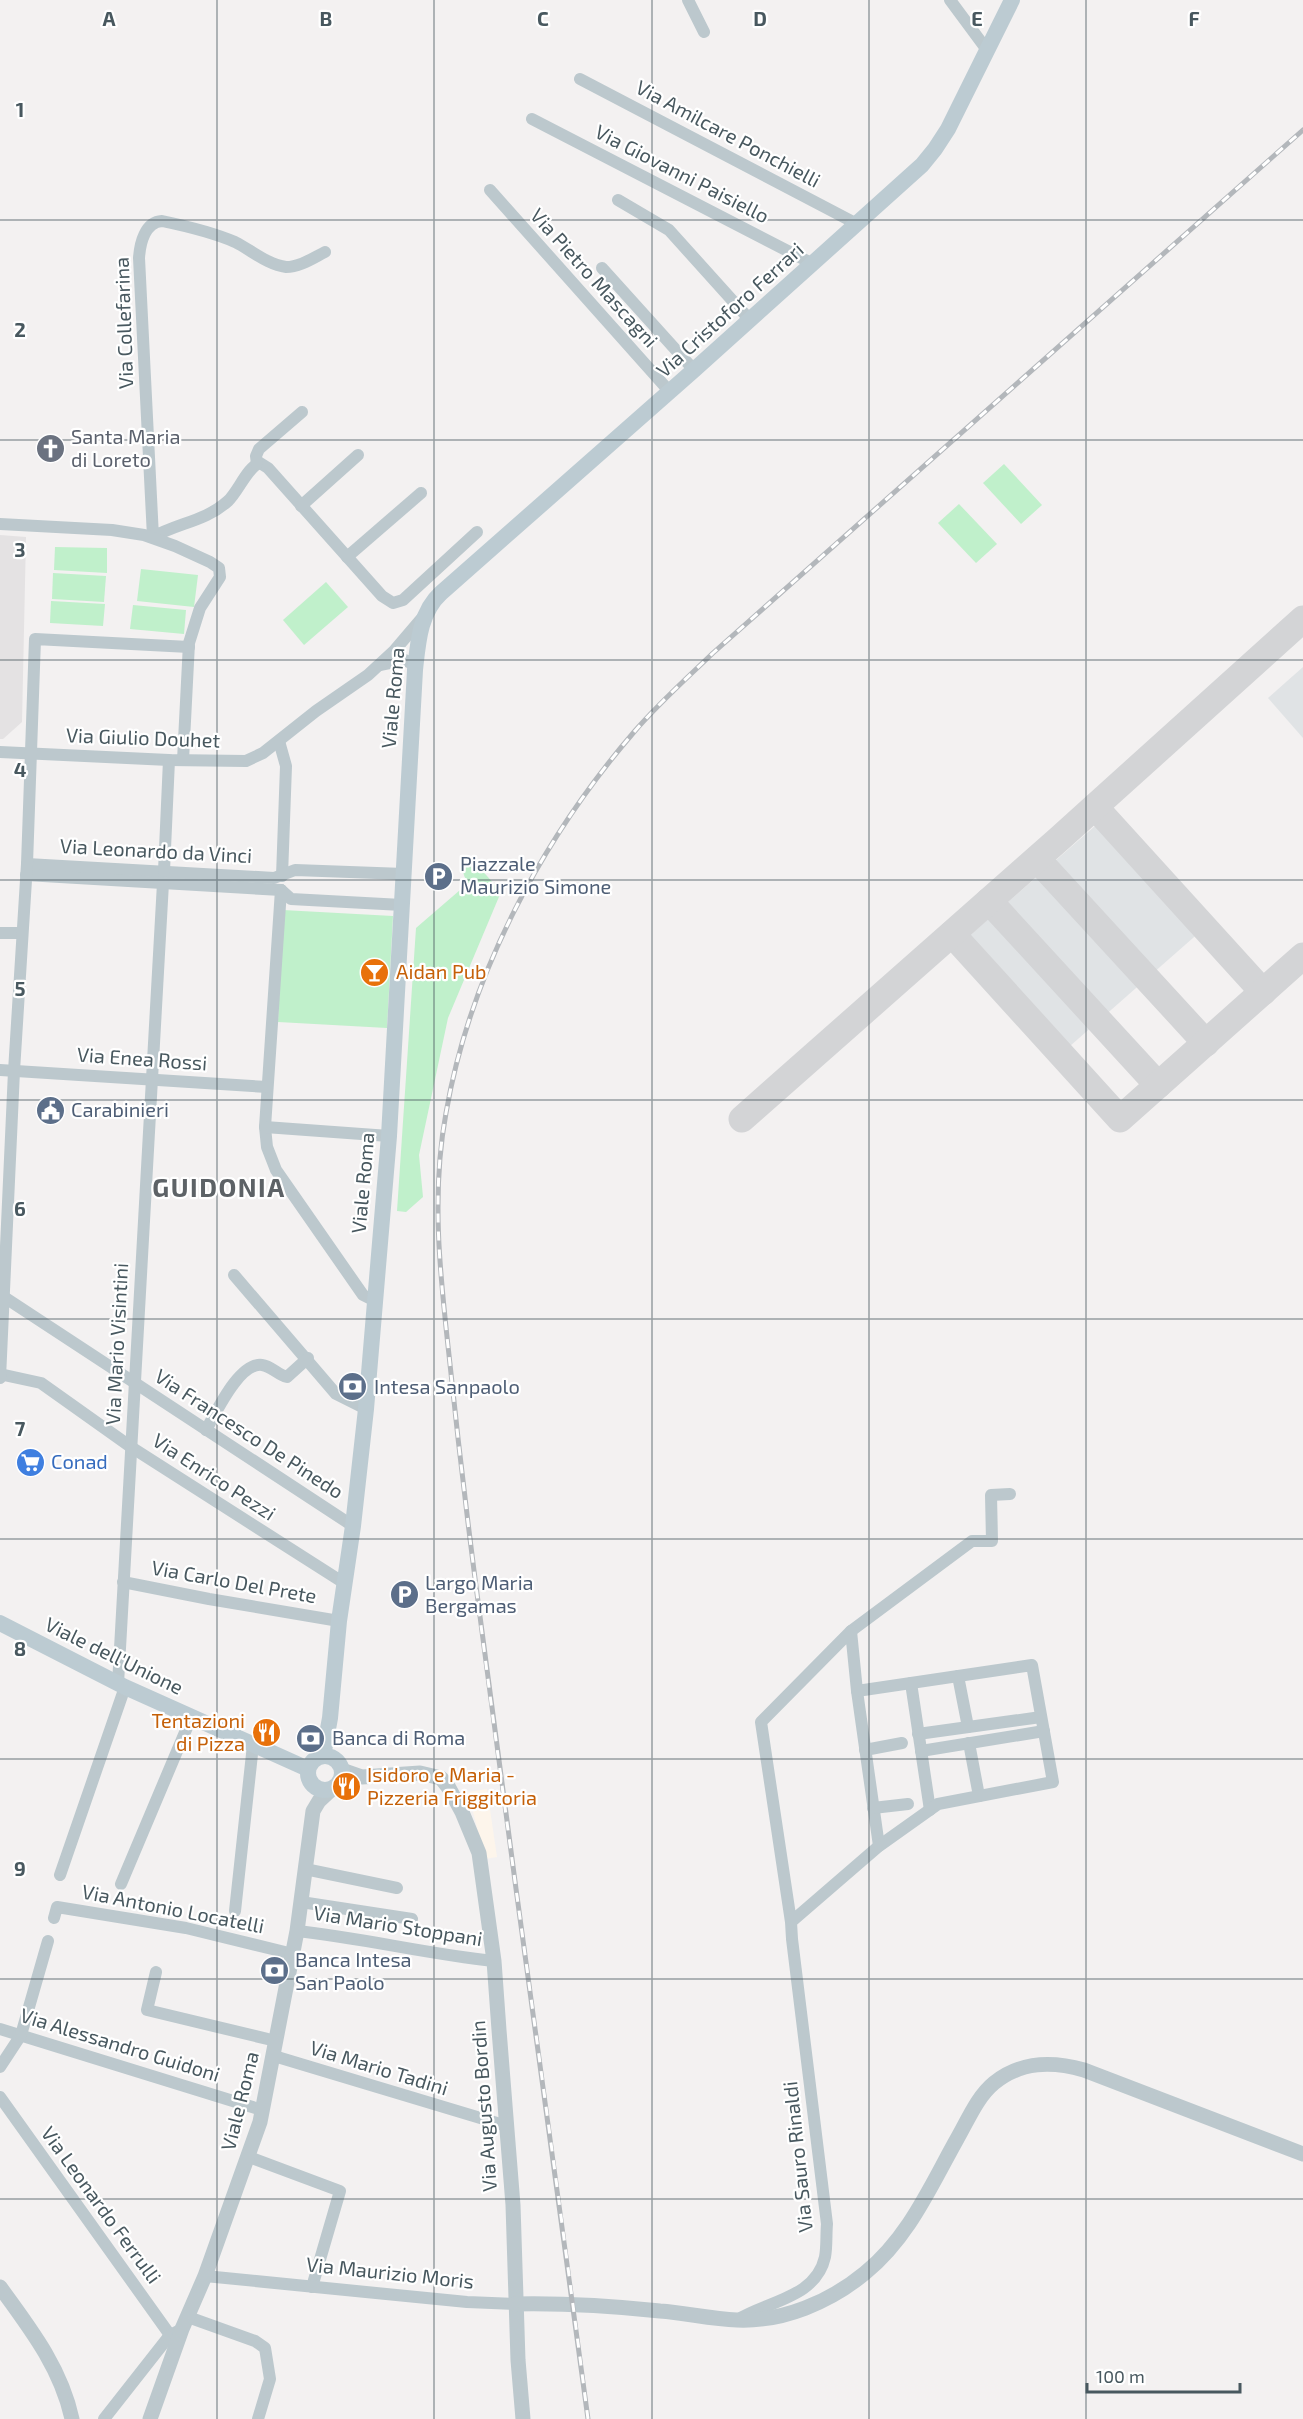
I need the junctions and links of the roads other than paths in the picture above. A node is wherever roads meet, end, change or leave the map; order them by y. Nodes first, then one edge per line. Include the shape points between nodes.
1 (688, 0) edge
2 (950, 0) edge
3 (1012, 0) edge
4 (704, 32) dead end
5 (987, 50) junction
6 (580, 79) dead end
7 (532, 119) dead end
8 (490, 190) dead end
9 (618, 200) dead end
10 (857, 224) junction
11 (325, 252) dead end
12 (813, 264) junction
13 (603, 268) dead end
14 (750, 320) junction
15 (694, 370) junction
16 (670, 392) junction
17 (302, 412) dead end
18 (358, 454) dead end
19 (257, 464) junction
20 (421, 493) dead end
21 (301, 506) junction
22 (0, 524) edge
23 (477, 532) dead end
24 (153, 537) junction
25 (347, 557) junction
26 (426, 612) junction
27 (189, 647) junction
28 (416, 666) junction
29 (377, 667) junction
30 (279, 741) junction
31 (0, 752) edge
32 (31, 753) junction
33 (169, 760) junction
34 (183, 760) junction
35 (26, 871) junction
36 (404, 874) junction
37 (282, 876) junction
38 (164, 877) junction
39 (281, 890) junction
40 (402, 905) junction
41 (0, 933) edge
42 (22, 933) junction
43 (0, 1070) edge
44 (14, 1071) junction
45 (151, 1079) junction
46 (267, 1087) junction
47 (265, 1127) junction
48 (389, 1136) junction
49 (234, 1275) dead end
50 (4, 1297) junction
51 (375, 1301) junction
52 (308, 1358) junction
53 (0, 1376) edge
54 (135, 1383) junction
55 (366, 1409) junction
56 (206, 1430) junction
57 (131, 1447) junction
58 (1010, 1494) dead end
59 (353, 1526) junction
60 (123, 1582) junction
61 (344, 1583) junction
62 (339, 1621) junction
63 (0, 1623) edge
64 (851, 1631) junction
65 (958, 1676) junction
66 (911, 1683) junction
67 (121, 1685) junction
68 (857, 1691) junction
69 (1041, 1717) junction
70 (191, 1718) junction
71 (968, 1727) junction
72 (1044, 1731) junction
73 (918, 1734) junction
74 (902, 1743) dead end
75 (969, 1743) junction
76 (253, 1745) junction
77 (865, 1750) junction
78 (921, 1750) junction
79 (323, 1756) junction
80 (308, 1769) junction
81 (342, 1780) junction
82 (979, 1796) junction
83 (908, 1804) dead end
84 (873, 1808) junction
85 (930, 1810) junction
86 (879, 1846) junction
87 (305, 1869) junction
88 (60, 1875) dead end
89 (122, 1884) dead end
90 (397, 1888) dead end
91 (301, 1902) junction
92 (235, 1911) dead end
93 (54, 1918) dead end
94 (412, 1919) dead end
95 (791, 1922) junction
96 (297, 1930) junction
97 (48, 1941) dead end
98 (293, 1954) junction
99 (494, 1961) junction
100 (156, 1972) dead end
101 (0, 2029) edge
102 (21, 2035) junction
103 (275, 2049) junction
104 (0, 2067) edge
105 (0, 2097) edge
106 (262, 2110) junction
107 (507, 2126) junction
108 (1303, 2154) edge
109 (249, 2157) junction
110 (205, 2276) junction
111 (0, 2287) edge
112 (312, 2287) junction
113 (515, 2304) junction
114 (737, 2320) junction
115 (180, 2327) junction
116 (72, 2419) edge
117 (104, 2419) edge
118 (150, 2419) edge
119 (258, 2419) edge
120 (523, 2419) edge

1 - 4 street
2 - 5 street
3 - 5 main road, Via Cristoforo Ferrari
5 - 10 main road, Via Cristoforo Ferrari via 935,149
6 - 10 street, Via Amilcare Ponchielli
7 - 12 street, Via Giovanni Paisiello
8 - 16 street, Via Pietro Mascagni
9 - 14 street via 669,230
10 - 12 main road, Via Cristoforo Ferrari
11 - 24 street, Via Collefarina via 284,267 220,237 162,221 149,226 139,258
12 - 14 main road, Via Cristoforo Ferrari
13 - 15 street
14 - 15 main road, Via Cristoforo Ferrari
15 - 16 main road, Via Cristoforo Ferrari
16 - 26 main road, Via Cristoforo Ferrari via 437,596
17 - 19 street via 259,449
18 - 21 street
19 - 21 street via 268,468
19 - 24 street via 217,511
20 - 25 street
21 - 25 street
22 - 24 street via 112,530
23 - 25 street via 396,603 383,598
24 - 27 street via 219,568 220,577 200,608
26 - 28 main road, Viale Roma
26 - 29 street, Via Giulio Douhet
27 - 32 street via 35,639
27 - 34 street
28 - 29 street via 399,660
28 - 36 main road, Viale Roma
29 - 30 street, Via Giulio Douhet
30 - 34 street, Via Giulio Douhet via 246,761
30 - 37 street via 286,766
31 - 32 street, Via Giulio Douhet
32 - 33 street, Via Giulio Douhet
32 - 35 street
33 - 34 street, Via Giulio Douhet
33 - 38 street, Via Mario Visintini
35 - 38 street, Via Leonardo da Vinci
35 - 42 street
36 - 37 street, Via Leonardo da Vinci via 295,870
36 - 40 main road, Viale Roma
37 - 38 street, Via Leonardo da Vinci
38 - 39 street, Via Leonardo da Vinci
38 - 45 street, Via Mario Visintini
39 - 40 street, Via Leonardo da Vinci via 291,899
39 - 46 street
40 - 48 main road, Viale Roma
41 - 42 street
42 - 44 street
43 - 44 street, Via Enea Rossi
44 - 45 street, Via Enea Rossi
44 - 50 street
45 - 46 street, Via Enea Rossi
45 - 54 street, Via Mario Visintini
46 - 47 street
47 - 48 street
47 - 51 street via 268,1151 282,1180 363,1295
48 - 51 main road, Viale Roma
49 - 52 street
50 - 53 street
50 - 54 street, Via Francesco De Pinedo
51 - 55 main road, Viale Roma
52 - 55 street via 336,1394
52 - 56 street via 287,1377 264,1365 251,1366 236,1380
53 - 57 street, Via Enrico Pezzi via 41,1383
54 - 56 street, Via Francesco De Pinedo
54 - 57 street, Via Mario Visintini
55 - 59 main road, Viale Roma
56 - 59 street, Via Francesco De Pinedo
57 - 60 street, Via Mario Visintini
57 - 61 street, Via Enrico Pezzi
58 - 64 street via 991,1495 992,1541 972,1541
59 - 61 main road, Viale Roma
60 - 62 street, Via Carlo Del Prete
60 - 67 street, Via Mario Visintini
61 - 62 main road, Viale Roma
62 - 79 main road, Viale Roma
63 - 67 main road, Viale dell'Unione
64 - 68 street
64 - 95 street, Via Sauro Rinaldi via 761,1722
65 - 66 street
65 - 69 street via 1032,1665
65 - 71 street
66 - 68 street
66 - 73 street
67 - 70 main road, Viale dell'Unione
67 - 88 street, Via Mario Visintini
68 - 77 street
69 - 71 street
69 - 72 street
70 - 76 main road, Viale dell'Unione
70 - 89 street
71 - 73 street
72 - 75 street
72 - 82 street via 1053,1782
73 - 78 street
74 - 77 street
75 - 78 street
75 - 82 street
76 - 80 main road, Viale dell'Unione
76 - 92 street
77 - 84 street
78 - 85 street
79 - 80 main road
79 - 81 main road via 337,1761
80 - 81 main road via 314,1786 324,1790
81 - 87 street, Viale Roma via 315,1808
81 - 99 street, Via Augusto Bordin via 428,1774 445,1781 479,1853
82 - 85 street via 938,1804
83 - 84 street
84 - 86 street
85 - 86 street
86 - 95 street
87 - 90 street
87 - 91 street, Viale Roma
91 - 94 street
91 - 96 street, Viale Roma
93 - 98 street, Via Antonio Locatelli via 57,1907 186,1928
95 - 114 street, Via Sauro Rinaldi via 827,2224 825,2257 818,2276 807,2287
96 - 98 street, Viale Roma
96 - 99 street, Via Mario Stoppani
97 - 102 street
98 - 103 street, Viale Roma
99 - 107 street, Via Augusto Bordin
100 - 103 street, Via Mario Tadini via 147,2010
101 - 102 street, Via Alessandro Guidoni
102 - 104 street
102 - 106 street, Via Alessandro Guidoni
103 - 106 street, Viale Roma
103 - 107 street, Via Mario Tadini
105 - 115 street, Via Leonardo Ferrulli
106 - 109 street, Viale Roma
107 - 113 street, Via Augusto Bordin
108 - 114 street, Via Maurizio Moris via 1084,2070 1050,2063 1023,2067 1002,2077 981,2096 908,2227 878,2262 842,2290 810,2306 769,2318
109 - 110 street, Viale Roma
109 - 112 street via 340,2191
110 - 112 street, Via Maurizio Moris
110 - 115 street, Viale Roma
111 - 116 street via 49,2359
112 - 113 street, Via Maurizio Moris
113 - 114 street, Via Maurizio Moris via 571,2303
113 - 120 street, Via Augusto Bordin
115 - 117 street
115 - 118 street, Viale Roma
115 - 119 street via 255,2341 265,2348 270,2379

